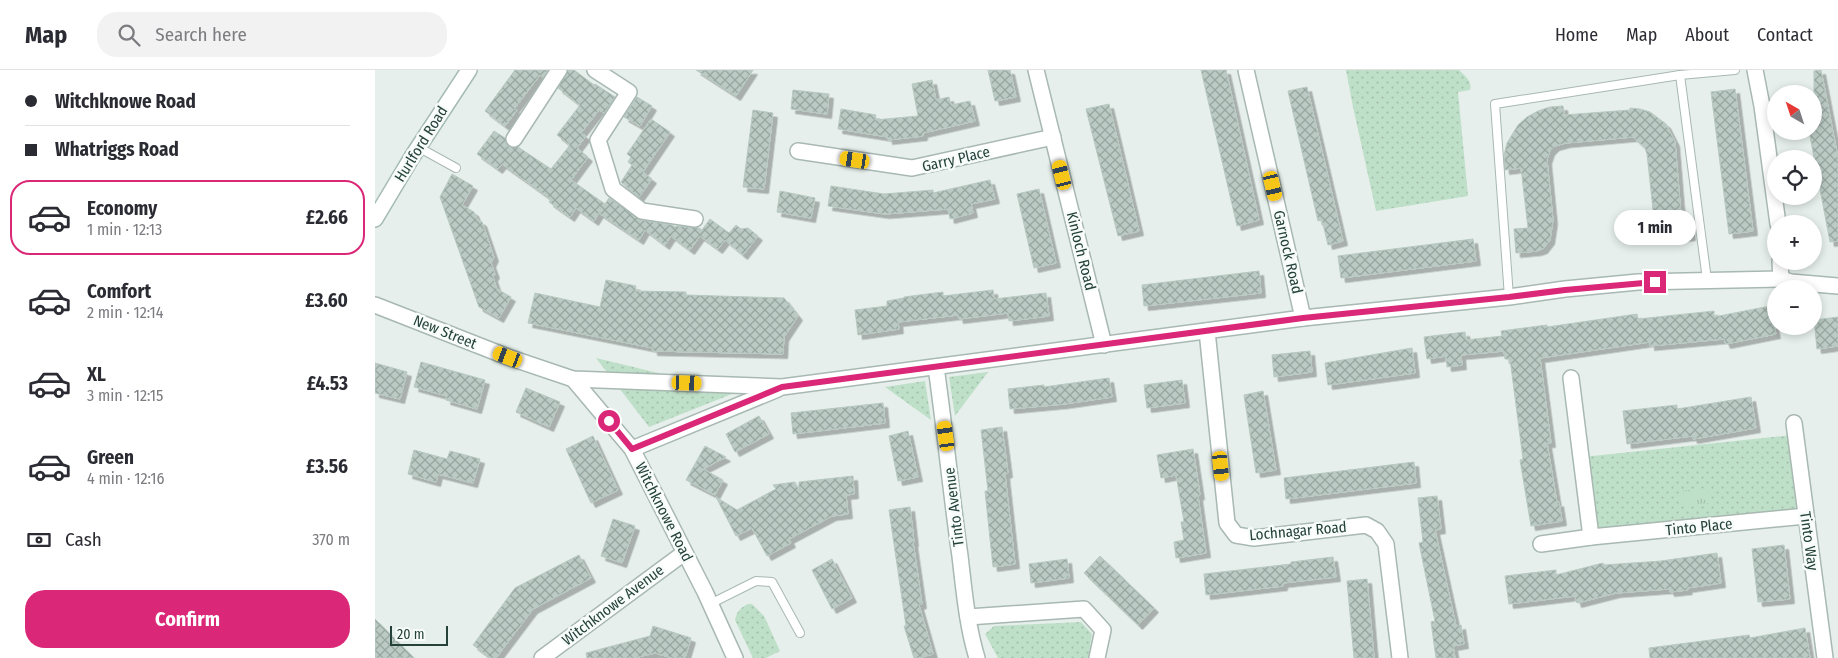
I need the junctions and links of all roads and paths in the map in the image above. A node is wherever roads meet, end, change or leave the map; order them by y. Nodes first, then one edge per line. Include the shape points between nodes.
1 (469, 70) edge
2 (559, 70) edge
3 (595, 70) edge
4 (1036, 70) edge
5 (1246, 70) edge
6 (1735, 70) edge
7 (1755, 70) edge
8 (1680, 75) junction
9 (1053, 137) junction
10 (514, 139) dead end
11 (418, 147) junction
12 (798, 151) dead end
13 (456, 168) dead end
14 (1778, 215) edge
15 (375, 219) edge
16 (695, 219) dead end
17 (1780, 270) edge
18 (1781, 279) junction
19 (1707, 280) junction
20 (1838, 286) edge
21 (1509, 297) junction
22 (375, 304) edge
23 (1303, 318) junction
24 (1207, 331) junction
25 (1103, 345) junction
26 (936, 367) junction
27 (1571, 378) dead end
28 (573, 379) junction
29 (782, 387) junction
30 (1794, 423) dead end
31 (632, 449) junction
32 (1806, 516) junction
33 (1591, 537) junction
34 (1541, 544) dead end
35 (683, 553) junction
36 (710, 604) junction
37 (968, 617) junction
38 (800, 633) dead end
39 (543, 658) edge
40 (735, 658) edge
41 (977, 658) edge
42 (1097, 658) edge
43 (1400, 658) edge
44 (1825, 658) edge

1 - 11 street, Hurlford Road
2 - 10 street
3 - 16 street via 629,92 598,140 613,189 641,210
4 - 9 street, Kinloch Road
5 - 23 street, Garnock Road
6 - 8 lane
7 - 14 street
8 - 19 lane
8 - 21 lane via 1495,104
9 - 12 street, Garry Place via 913,168
9 - 25 street, Kinloch Road
11 - 13 lane
11 - 15 street, Hurlford Road
17 - 18 street
18 - 19 street
18 - 20 street
19 - 21 street via 1638,282
21 - 23 street
22 - 28 street, New Street
23 - 24 street
24 - 25 street
24 - 43 street, Lochnagar Road via 1227,523 1236,535 1254,538 1366,525 1377,531 1386,544
25 - 26 street
26 - 29 street
26 - 37 street, Tinto Avenue
27 - 33 street
28 - 29 street
28 - 31 street, Witchknowe Road
29 - 31 street
30 - 32 street, Tinto Way
31 - 35 street, Witchknowe Road
32 - 33 street, Tinto Place
32 - 44 street, Tinto Way
33 - 34 street, Tinto Place
35 - 36 street, Witchknowe Road
35 - 39 street, Witchknowe Avenue
36 - 38 lane via 756,581 772,582
36 - 40 street, Witchknowe Road
37 - 41 street, Tinto Avenue
37 - 42 street via 1084,609 1103,630

